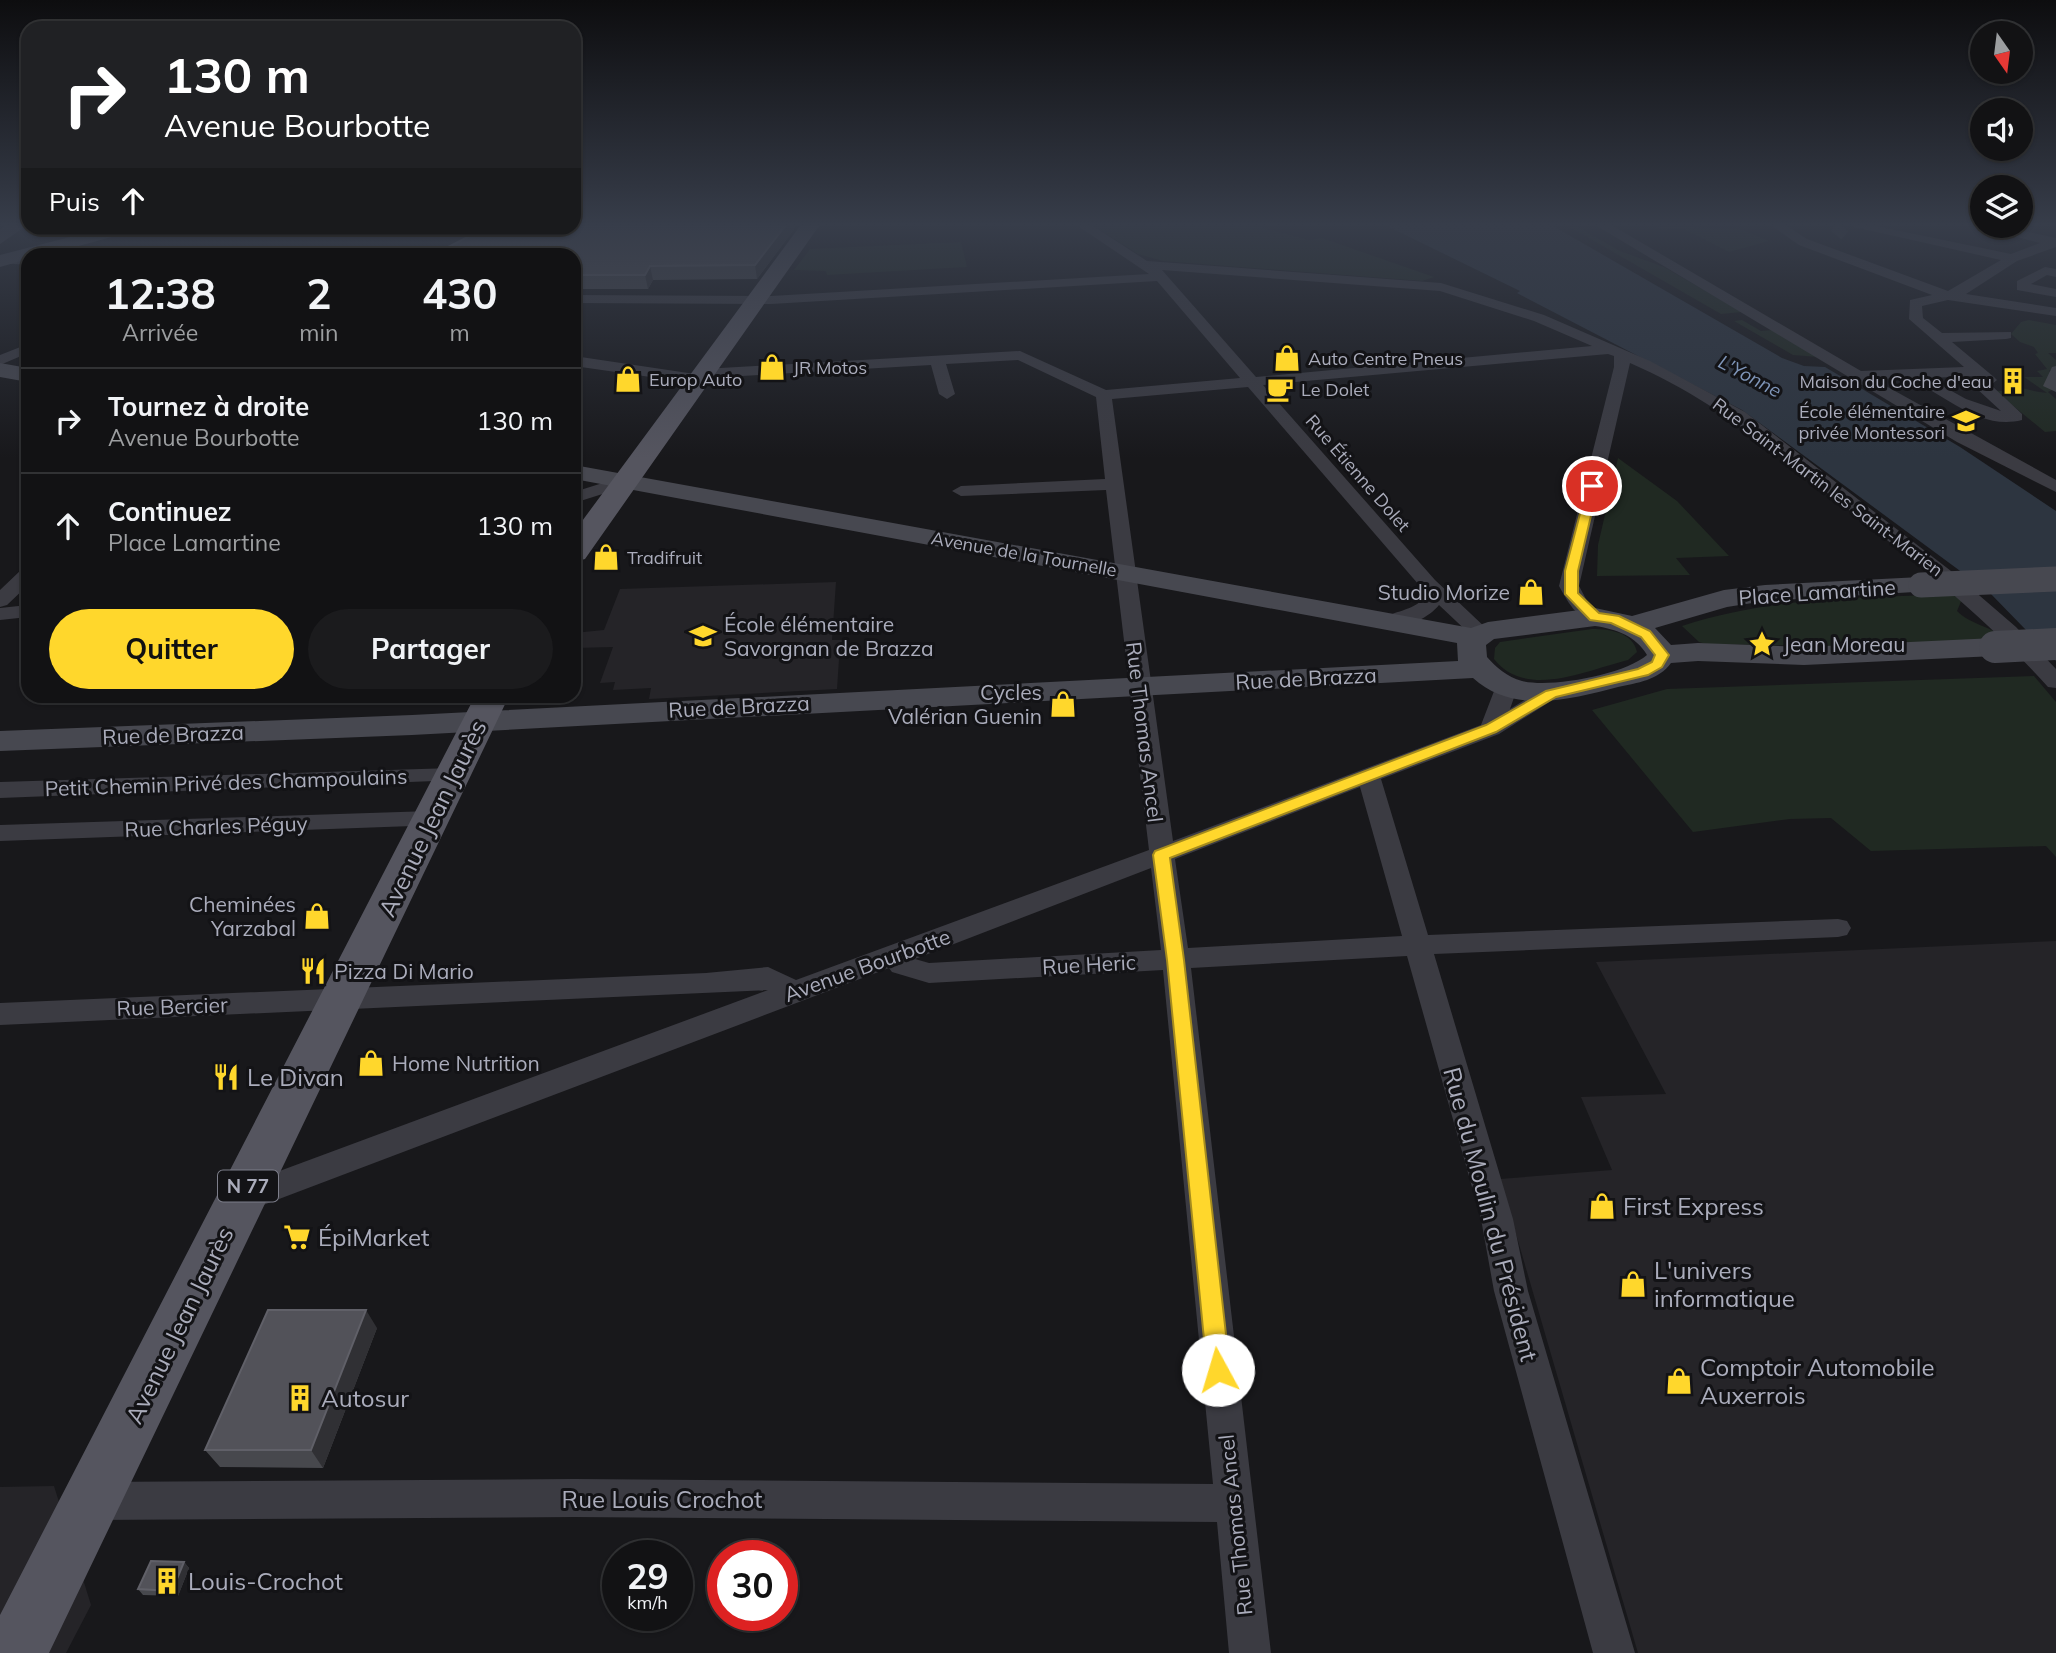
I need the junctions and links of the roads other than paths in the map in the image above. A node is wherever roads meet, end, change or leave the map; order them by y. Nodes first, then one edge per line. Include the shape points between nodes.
1 (753, 303) edge
2 (1182, 303) edge
3 (1492, 303) edge
4 (1733, 303) edge
5 (1915, 303) edge
6 (1998, 303) edge
7 (2056, 312) edge
8 (2006, 335) dead end
9 (1936, 338) junction
10 (21, 351) edge
11 (1616, 352) junction
12 (0, 360) edge
13 (937, 360) junction
14 (581, 362) edge
15 (0, 370) edge
16 (1977, 371) junction
17 (21, 374) edge
18 (1910, 374) junction
19 (1857, 376) junction
20 (701, 377) junction
21 (1251, 382) junction
22 (947, 394) dead end
23 (1104, 395) junction
24 (581, 473) edge
25 (625, 481) junction
26 (1114, 484) junction
27 (2056, 487) edge
28 (961, 491) dead end
29 (581, 496) edge
30 (581, 543) edge
31 (1124, 573) junction
32 (2056, 579) edge
33 (21, 581) edge
34 (1428, 584) junction
35 (0, 601) edge
36 (21, 612) edge
37 (0, 614) edge
38 (1595, 617) junction
39 (1390, 622) junction
40 (1632, 625) junction
41 (1478, 635) junction
42 (2002, 639) junction
43 (2056, 643) edge
44 (1662, 655) junction
45 (1479, 669) junction
46 (2056, 682) edge
47 (1140, 686) junction
48 (1507, 686) junction
49 (1551, 694) junction
50 (486, 708) edge
51 (1491, 729) junction
52 (0, 741) edge
53 (453, 775) junction
54 (1368, 775) junction
55 (0, 790) edge
56 (431, 819) junction
57 (0, 833) edge
58 (1161, 855) junction
59 (1839, 928) dead end
60 (1415, 945) junction
61 (895, 956) junction
62 (1176, 960) junction
63 (794, 991) junction
64 (343, 999) junction
65 (0, 1014) edge
66 (241, 1199) junction
67 (92, 1501) junction
68 (1232, 1503) junction
69 (15, 1653) edge
70 (1250, 1653) edge
71 (1614, 1653) edge

1 - 20 main road
2 - 21 street, Rue Étienne Dolet
3 - 11 street, Rue Saint-Martin les Saint-Marien
4 - 19 street
5 - 9 street via 1916,318
6 - 7 street
8 - 9 street
9 - 16 street
10 - 12 street
11 - 21 street
11 - 38 street via 1622,367 1569,586 1579,604
11 - 42 street, Rue Saint-Martin les Saint-Marien via 1739,415 1944,575
13 - 20 street
13 - 22 street
13 - 23 street via 1020,355
14 - 20 street
15 - 17 main road
16 - 18 street
16 - 18 street via 1989,380 1981,384 2015,416 2002,417 1963,403
18 - 19 street
19 - 27 street
20 - 25 main road
21 - 23 street
21 - 34 street, Rue Étienne Dolet
23 - 26 street, Rue Thomas Ancel
24 - 25 main road, Avenue de la Tournelle
25 - 29 street
25 - 30 main road
25 - 31 main road, Avenue de la Tournelle
26 - 28 street
26 - 31 street, Rue Thomas Ancel
31 - 39 main road, Avenue de la Tournelle
31 - 47 street, Rue Thomas Ancel
32 - 40 main road, Place Lamartine, bridge via 1765,593
33 - 35 street
34 - 39 street via 1433,599 1429,607
34 - 41 street, Rue Étienne Dolet
36 - 37 street
38 - 40 main road, Place Lamartine
38 - 41 main road, Place Lamartine
39 - 41 main road, Avenue de la Tournelle
40 - 44 main road, Place Lamartine via 1657,645
41 - 45 main road via 1469,649
42 - 43 main road, bridge
42 - 44 main road via 1804,656
42 - 46 street, Rue Saint-Martin les Saint-Marien
44 - 49 main road via 1643,672
45 - 47 main road, Rue de Brazza
45 - 48 main road
47 - 50 main road, Rue de Brazza
47 - 58 street, Rue Thomas Ancel
48 - 49 main road
48 - 51 street
49 - 51 street, Avenue Bourbotte
50 - 52 main road, Rue de Brazza
50 - 53 main road, Avenue Jean Jaurès / N 77
51 - 54 street, Avenue Bourbotte
53 - 55 street, Petit Chemin Privé des Champoulains
53 - 56 main road, Avenue Jean Jaurès / N 77
54 - 58 street, Avenue Bourbotte
54 - 60 street, Rue du Moulin du Président
56 - 57 street, Rue Charles Péguy
56 - 64 main road, Avenue Jean Jaurès / N 77
58 - 61 street, Avenue Bourbotte
58 - 62 street, Rue Thomas Ancel
59 - 60 street, Rue Heric
60 - 62 street, Rue Heric
60 - 71 street, Rue du Moulin du Président via 1497,1219 1511,1291
61 - 62 street, Rue Heric via 901,965 929,973
61 - 63 street, Avenue Bourbotte
62 - 68 street, Rue Thomas Ancel
63 - 64 street via 768,977
63 - 66 street, Avenue Bourbotte
64 - 65 street, Rue Bercier
64 - 66 main road, Avenue Jean Jaurès / N 77
66 - 67 main road, Avenue Jean Jaurès / N 77
67 - 68 street, Rue Louis Crochot via 575,1498
67 - 69 main road, Avenue Jean Jaurès / N 77
68 - 70 street, Rue Thomas Ancel

